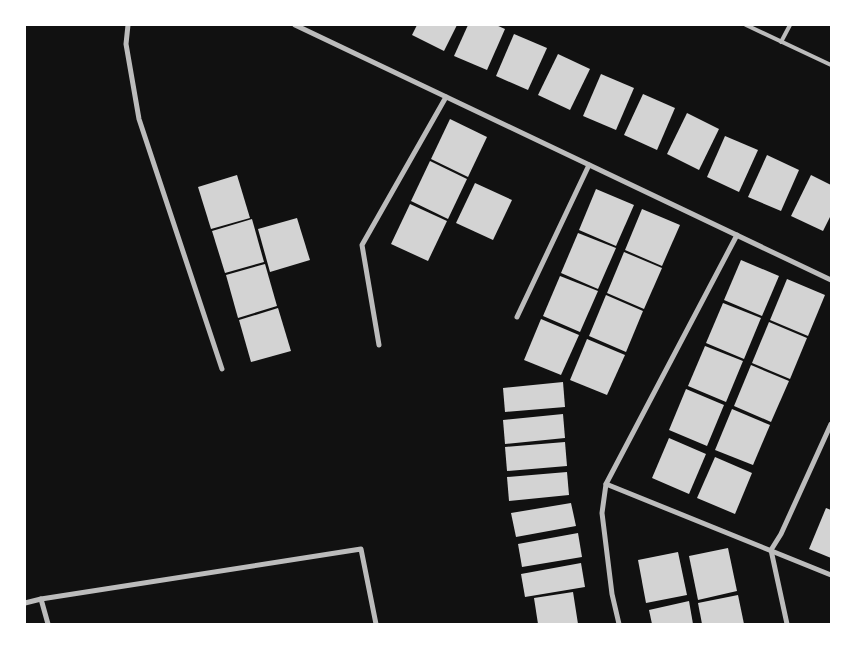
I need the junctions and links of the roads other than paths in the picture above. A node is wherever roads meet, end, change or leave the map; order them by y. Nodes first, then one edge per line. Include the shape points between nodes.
1 (128, 25) edge
2 (296, 25) edge
3 (746, 25) edge
4 (790, 25) edge
5 (781, 42) junction
6 (831, 65) edge
7 (446, 97) junction
8 (589, 165) junction
9 (737, 235) junction
10 (831, 280) edge
11 (517, 317) dead end
12 (379, 345) dead end
13 (222, 369) dead end
14 (831, 424) edge
15 (606, 484) junction
16 (771, 550) junction
17 (831, 575) edge
18 (41, 599) junction
19 (25, 603) edge
20 (48, 624) edge
21 (376, 624) edge
22 (619, 624) edge
23 (787, 624) edge

1 - 13 street via 126,44 139,119
2 - 7 street
3 - 5 lane
4 - 5 lane
5 - 6 lane
7 - 8 street
7 - 12 street via 362,245
8 - 9 street
8 - 11 street
9 - 10 street
9 - 15 street
14 - 16 street
15 - 16 street
15 - 22 street via 602,513
16 - 17 street
16 - 23 street
18 - 19 street
18 - 20 street
18 - 21 street via 361,549

